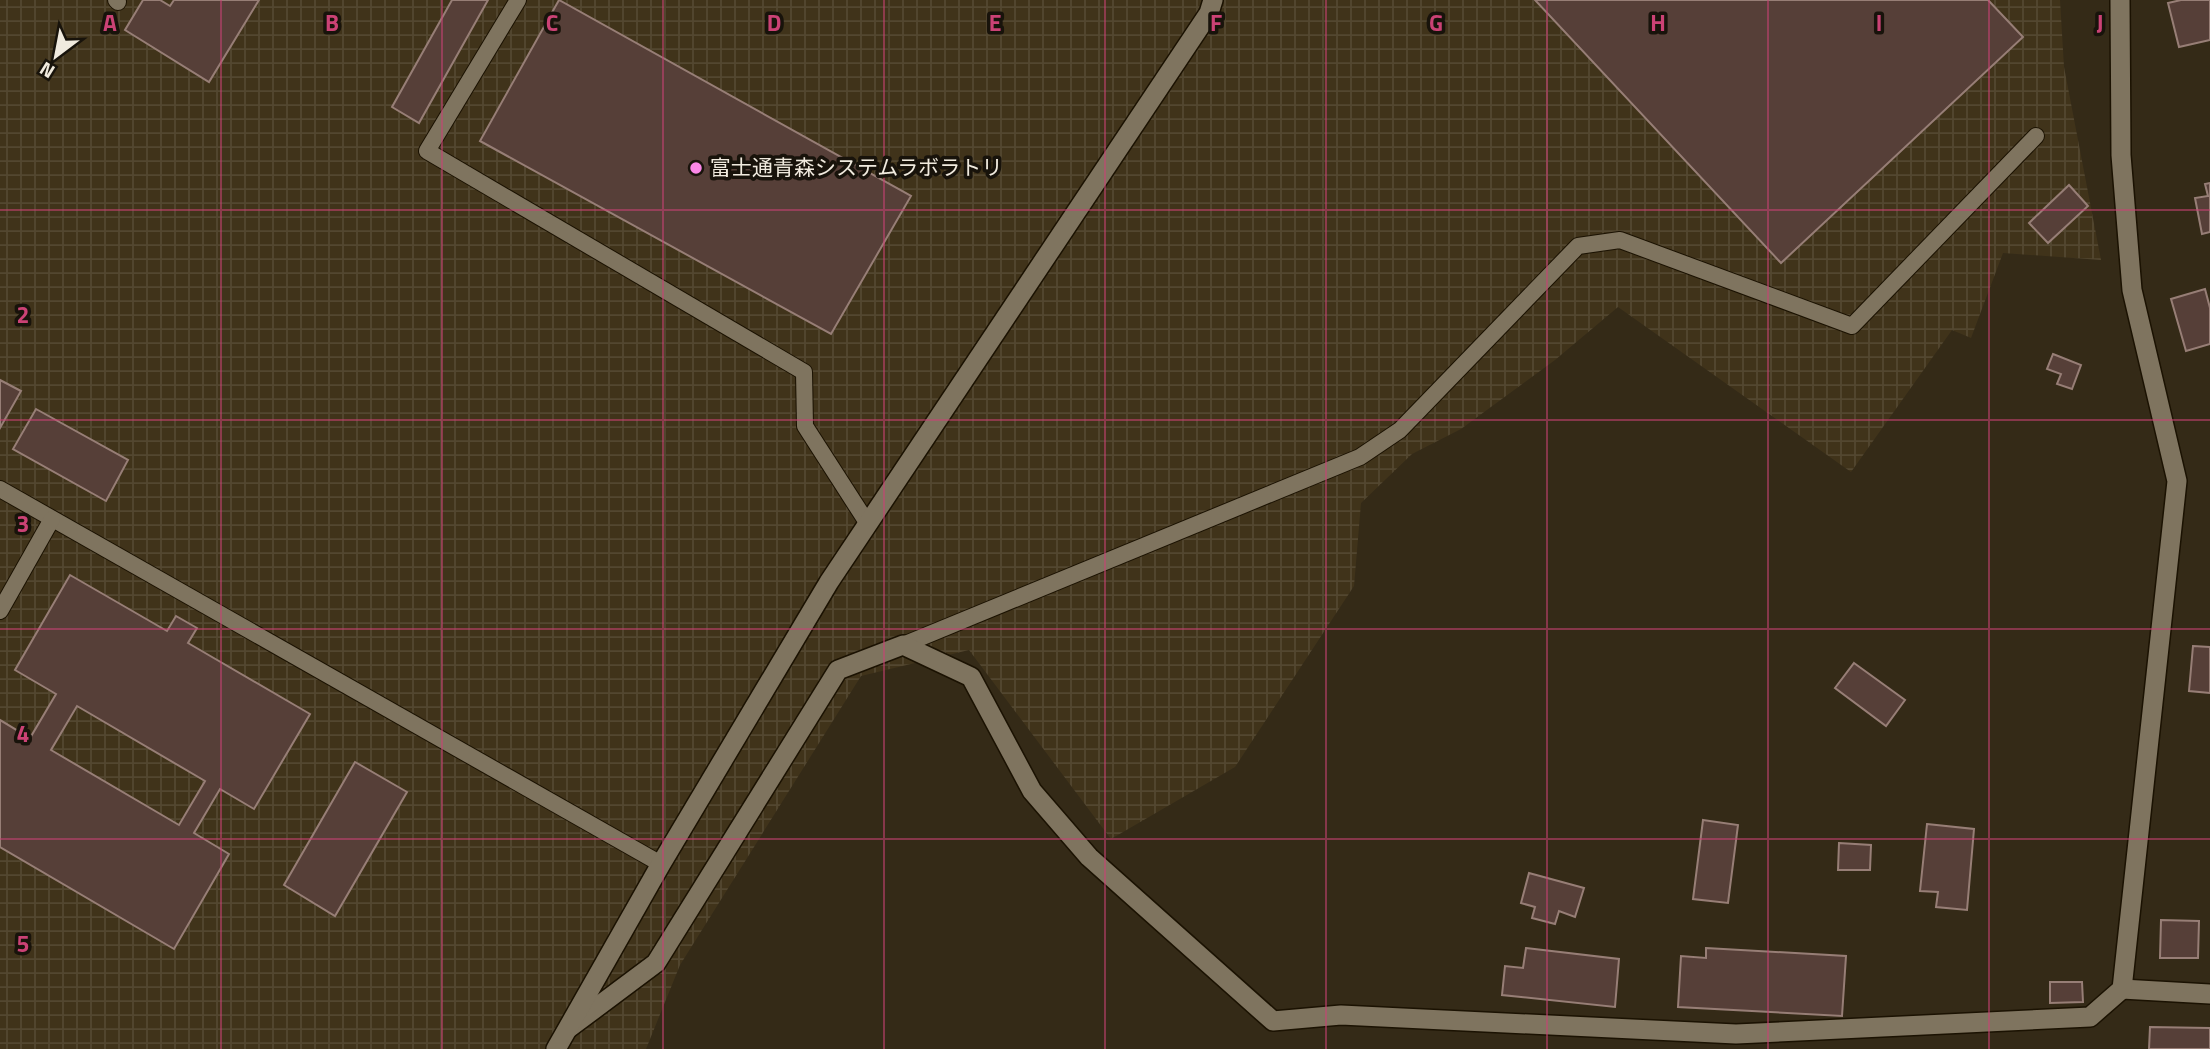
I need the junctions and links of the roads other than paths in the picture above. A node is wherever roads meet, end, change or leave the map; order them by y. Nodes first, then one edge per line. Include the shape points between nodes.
1 (518, 0) edge
2 (1213, 0) edge
3 (2120, 0) edge
4 (2036, 136) dead end
5 (0, 489) edge
6 (52, 519) junction
7 (868, 524) junction
8 (0, 611) edge
9 (903, 645) junction
10 (661, 864) junction
11 (2122, 989) junction
12 (2210, 994) edge
13 (569, 1028) junction
14 (556, 1049) edge

1 - 7 lane via 427,151 804,372 805,426
2 - 7 street via 1209,13
3 - 11 street via 2121,155 2132,290 2177,481
4 - 9 lane via 1852,326 1620,240 1578,246 1400,430 1360,457
5 - 6 lane
6 - 8 lane
6 - 10 lane
7 - 10 street
9 - 11 street via 971,677 1032,791 1089,858 1273,1021 1341,1015 1736,1034 2090,1017
9 - 13 street via 838,670 656,963
10 - 13 street
11 - 12 street
13 - 14 street

